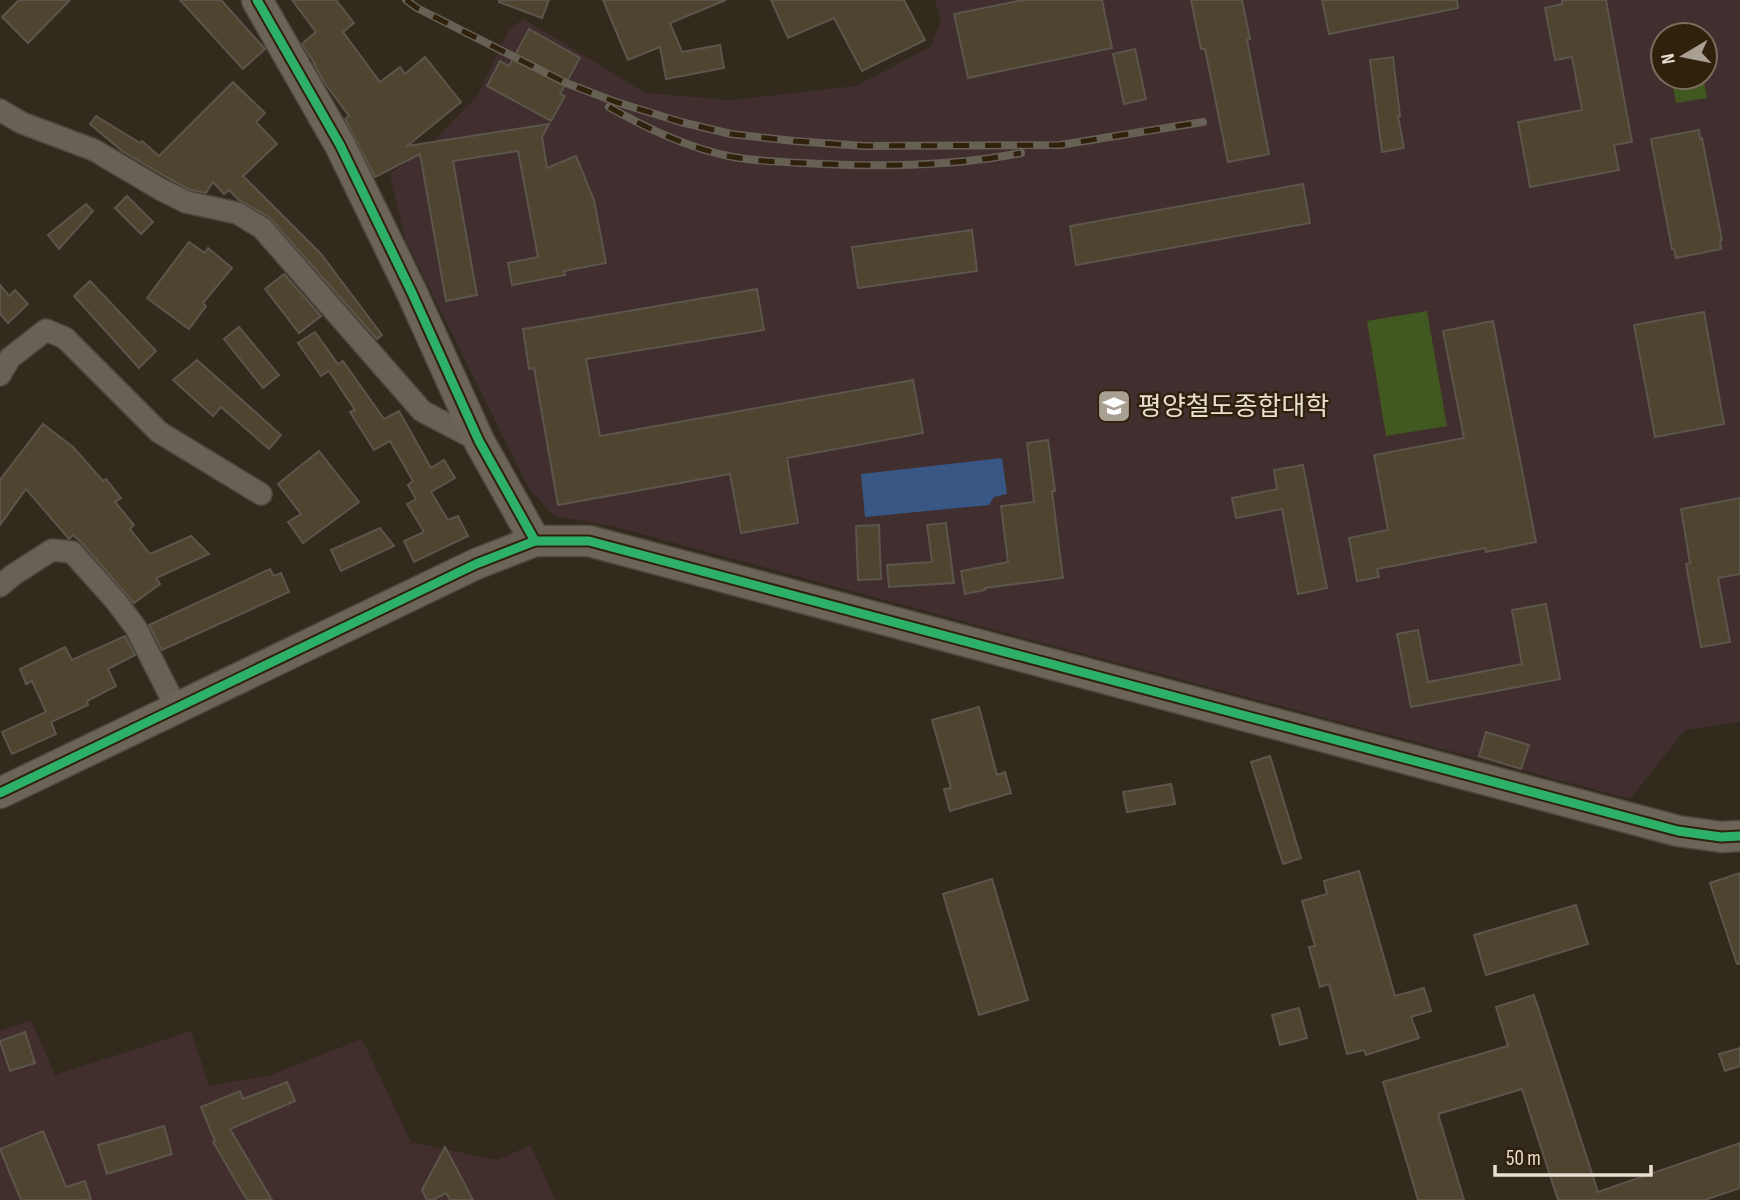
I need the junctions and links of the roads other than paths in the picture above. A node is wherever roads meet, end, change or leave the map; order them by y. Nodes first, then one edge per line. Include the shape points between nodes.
1 (257, 0) edge
2 (0, 110) edge
3 (3, 361) edge
4 (479, 441) junction
5 (261, 494) dead end
6 (535, 541) junction
7 (0, 586) edge
8 (177, 709) junction
9 (0, 793) edge
10 (1740, 836) edge

1 - 4 street via 340,145
2 - 4 street via 94,150 186,202 237,213 262,228 422,411
3 - 5 street via 46,330 65,338 159,432
4 - 6 street
6 - 8 street via 476,564
6 - 10 street via 589,541 1678,831
7 - 8 street via 52,550 72,552 136,628
8 - 9 street

